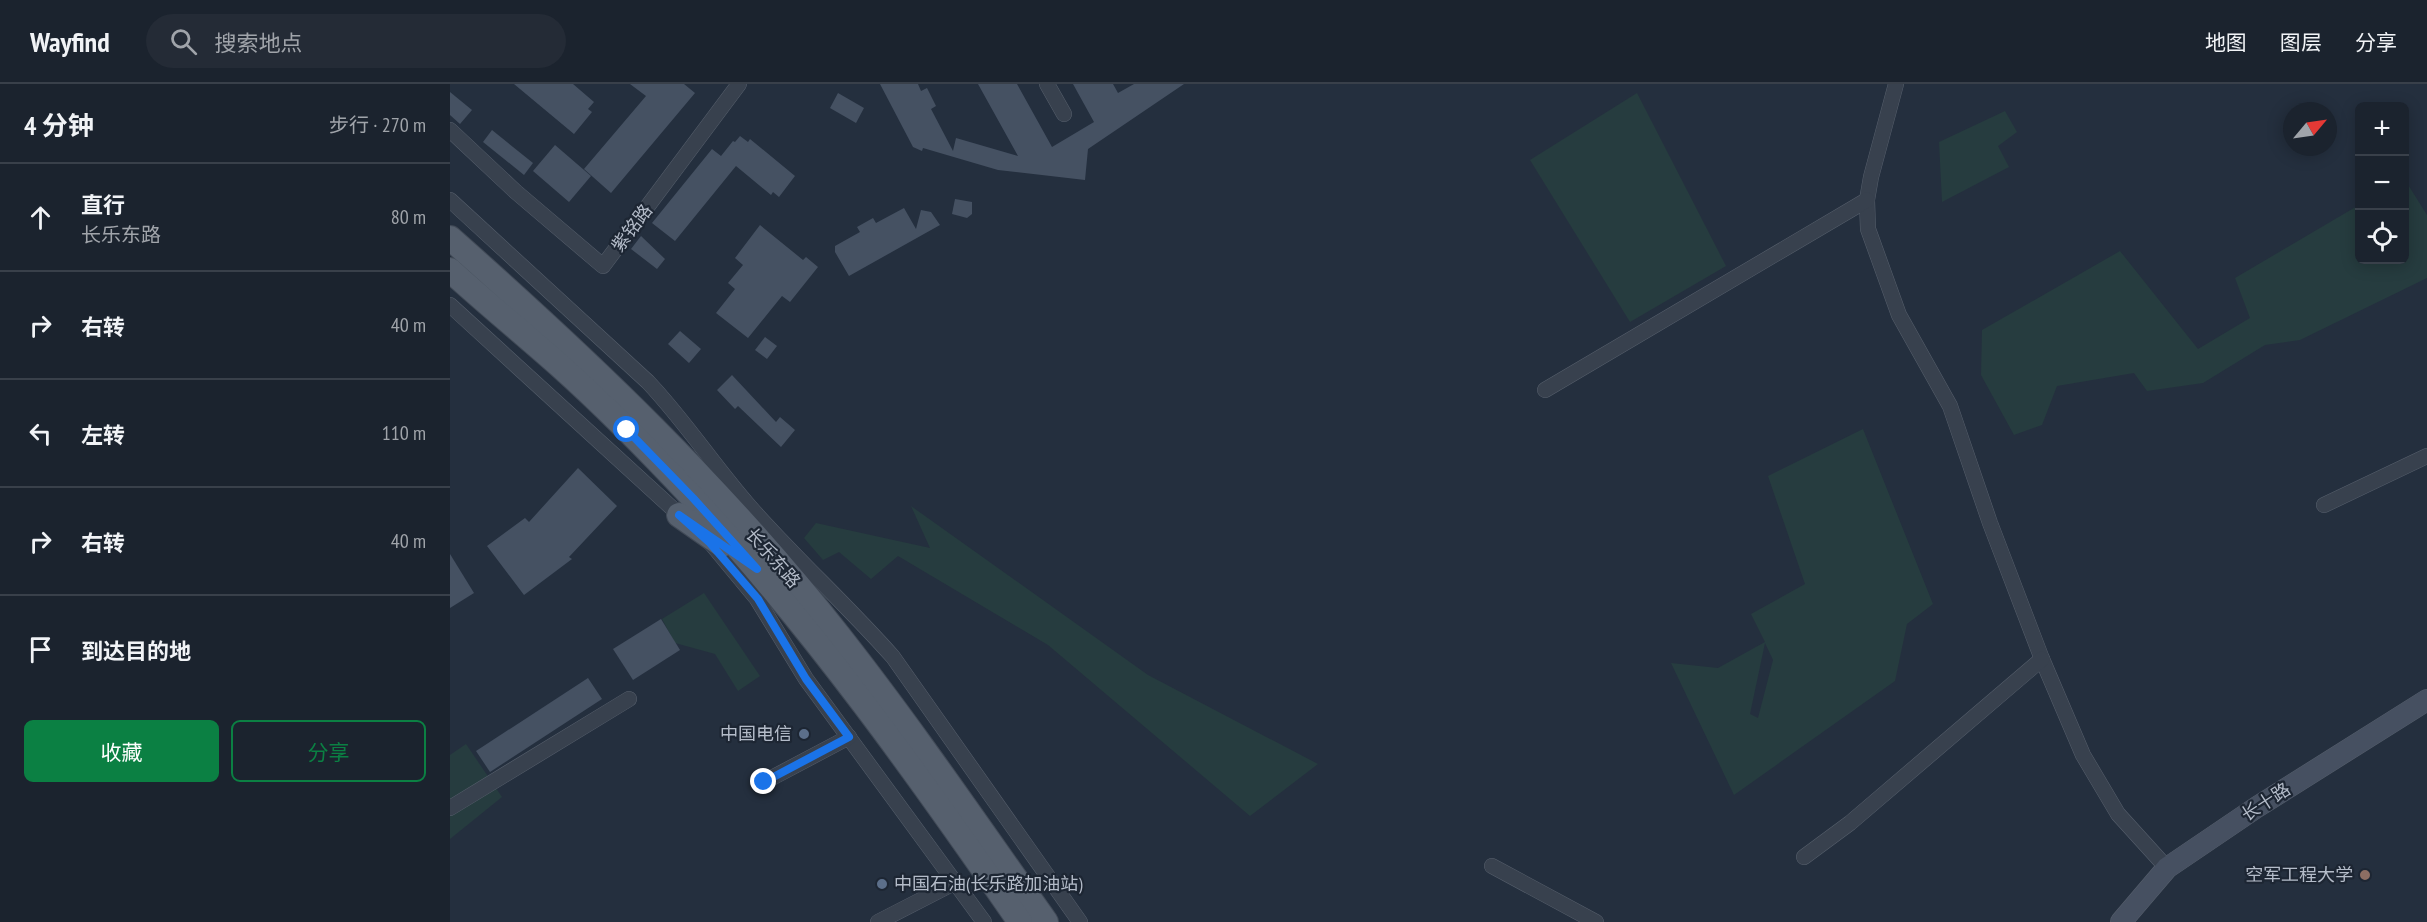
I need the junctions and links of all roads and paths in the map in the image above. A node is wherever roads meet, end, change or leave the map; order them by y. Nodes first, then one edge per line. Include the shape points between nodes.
1 (739, 84) edge
2 (1047, 84) edge
3 (1896, 84) edge
4 (1064, 114) dead end
5 (450, 130) edge
6 (450, 200) edge
7 (1867, 200) junction
8 (450, 238) edge
9 (450, 270) edge
10 (452, 309) edge
11 (1545, 390) dead end
12 (2427, 456) edge
13 (2324, 505) dead end
14 (679, 515) junction
15 (757, 569) junction
16 (2042, 659) junction
17 (629, 699) dead end
18 (2427, 700) edge
19 (849, 737) junction
20 (764, 782) dead end
21 (450, 808) edge
22 (1804, 857) dead end
23 (1492, 866) dead end
24 (2167, 868) junction
25 (956, 882) junction
26 (878, 922) edge
27 (984, 922) edge
28 (1020, 922) edge
29 (1046, 922) edge
30 (1080, 922) edge
31 (1596, 922) edge
32 (2121, 922) edge

1 - 5 street, 紫铭路 via 603,266
2 - 4 street
3 - 7 street
6 - 30 street via 648,382 769,528 885,649
7 - 11 street
7 - 16 street via 1868,229 1899,315 1950,406
8 - 29 main road, 长乐东路 via 620,394 796,584 912,733
9 - 15 main road, 长乐东路 via 561,366 627,430
10 - 14 street
12 - 13 street
14 - 15 main road
14 - 19 street via 709,542 758,599 806,679
15 - 28 main road, 长乐东路 via 869,713
16 - 22 street via 1850,823
16 - 24 street via 2088,765 2118,814
17 - 21 street
18 - 24 street, 长十路
19 - 20 street
19 - 25 street
23 - 31 street
24 - 32 street, 长十路
25 - 26 street
25 - 27 street

